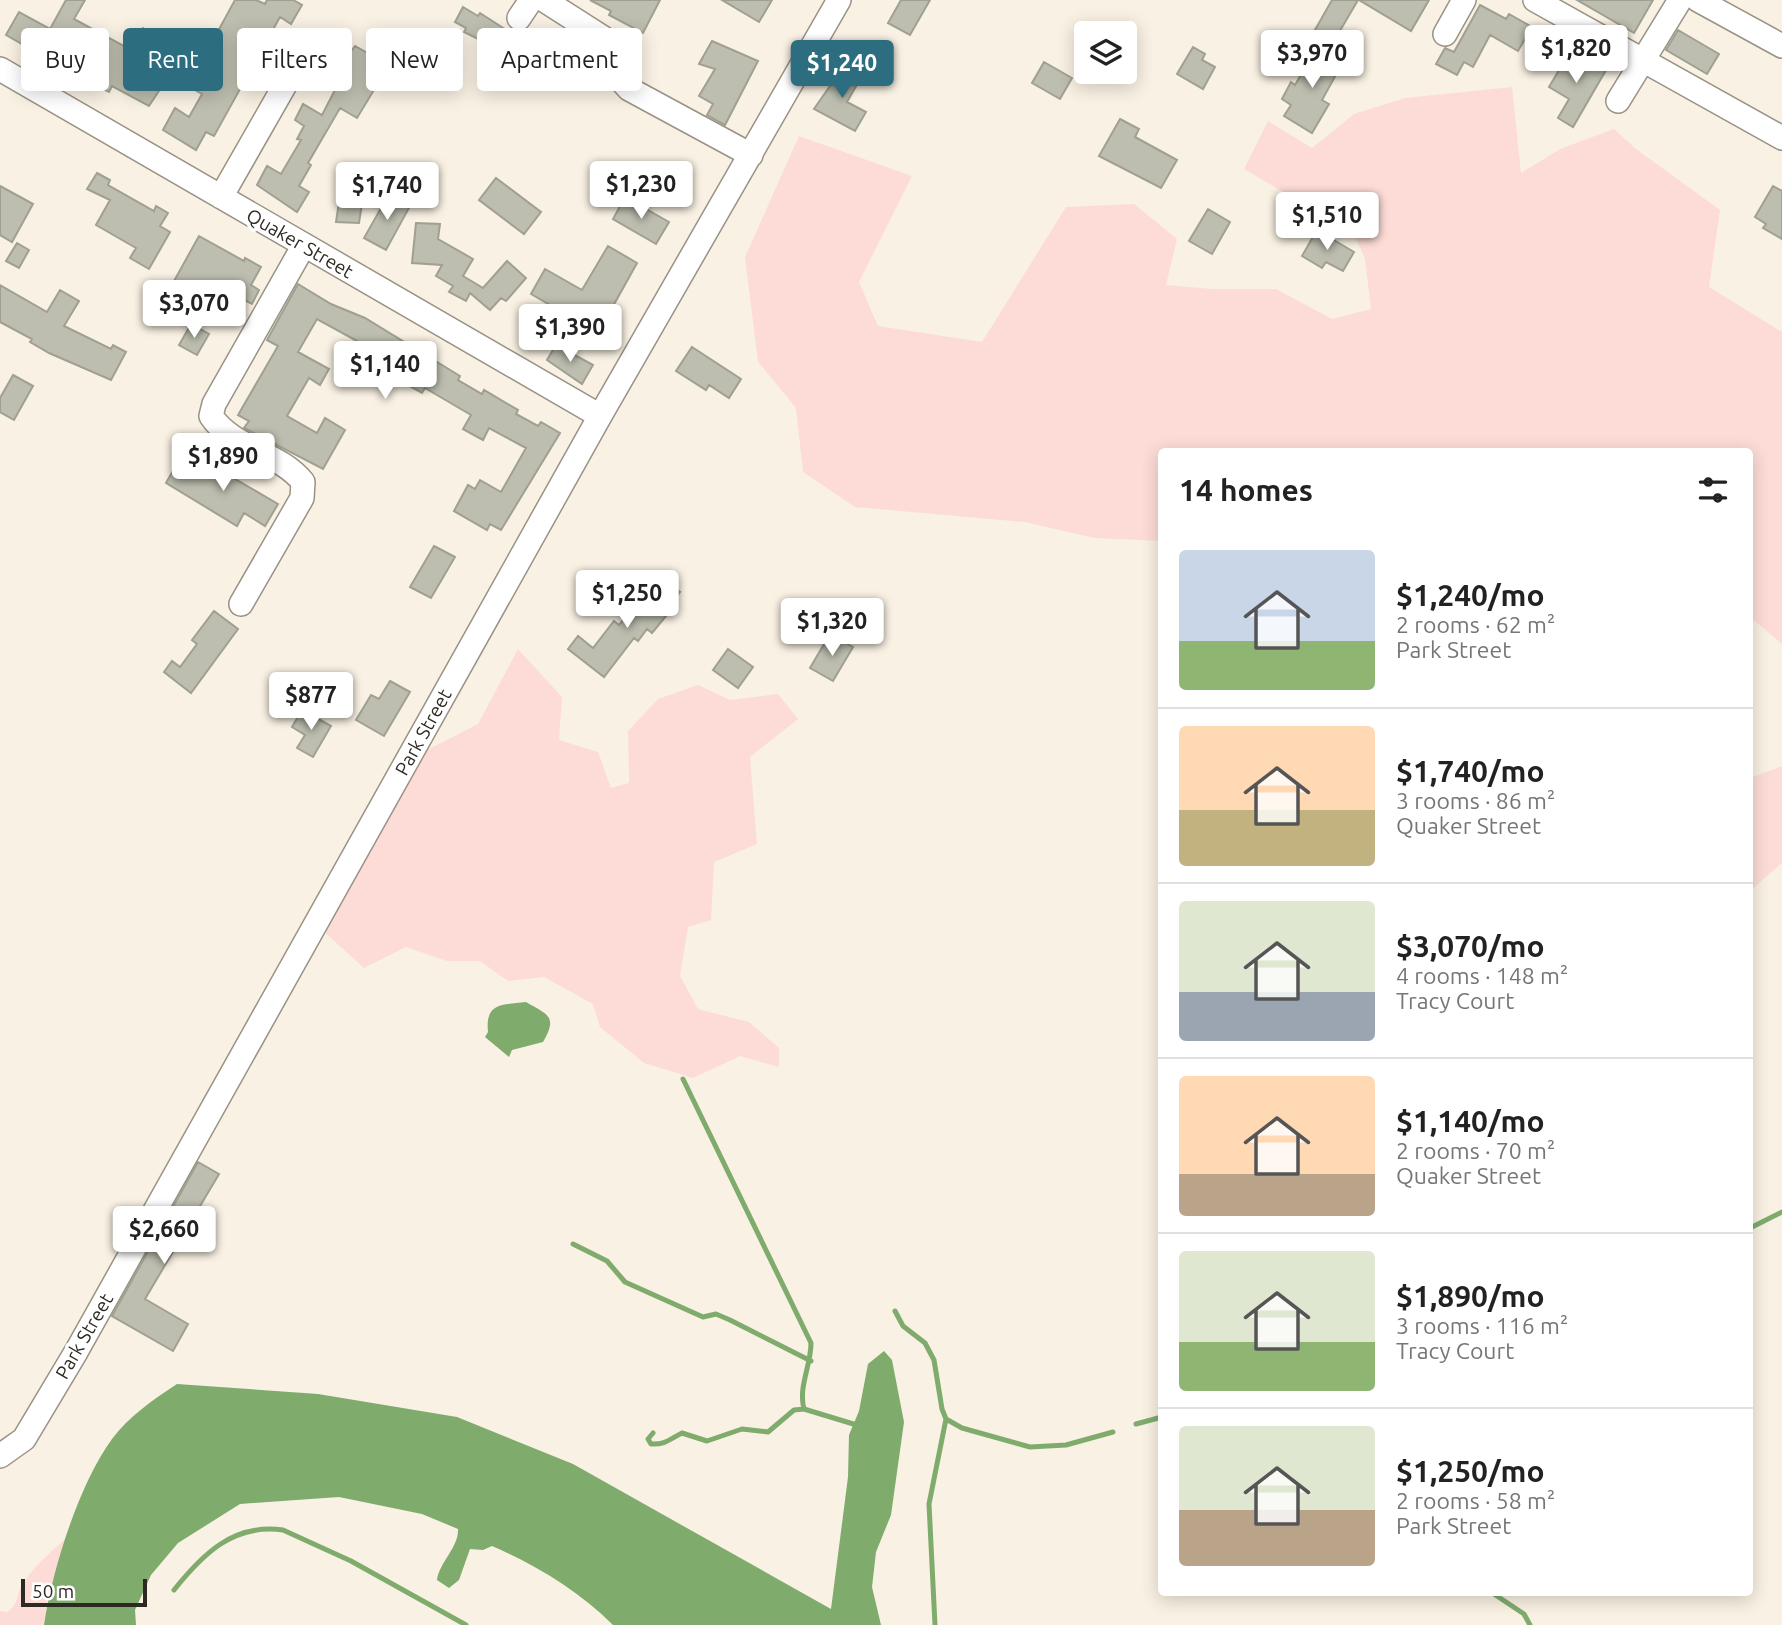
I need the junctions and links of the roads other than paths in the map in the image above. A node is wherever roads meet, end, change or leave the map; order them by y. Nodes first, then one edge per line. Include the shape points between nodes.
1 (544, 0) edge
2 (839, 0) edge
3 (1464, 0) edge
4 (1535, 0) edge
5 (1680, 0) edge
6 (1698, 0) edge
7 (1445, 34) dead end
8 (1782, 46) edge
9 (1643, 57) junction
10 (0, 69) edge
11 (281, 91) edge
12 (1618, 102) dead end
13 (1782, 138) edge
14 (751, 155) junction
15 (221, 197) junction
16 (304, 245) junction
17 (600, 416) junction
18 (241, 604) dead end
19 (0, 1456) edge

1 - 14 street via 605,39 617,76 629,89
2 - 14 street, Park Street
3 - 7 street
4 - 9 street
5 - 9 street
6 - 8 street
9 - 12 street
9 - 13 street
10 - 15 street, Quaker Street
11 - 15 street
14 - 17 street, Park Street
15 - 16 street, Quaker Street
16 - 17 street, Quaker Street
16 - 18 street via 211,416 220,430 294,470 303,482 302,498
17 - 19 street, Park Street via 76,1352 23,1438

